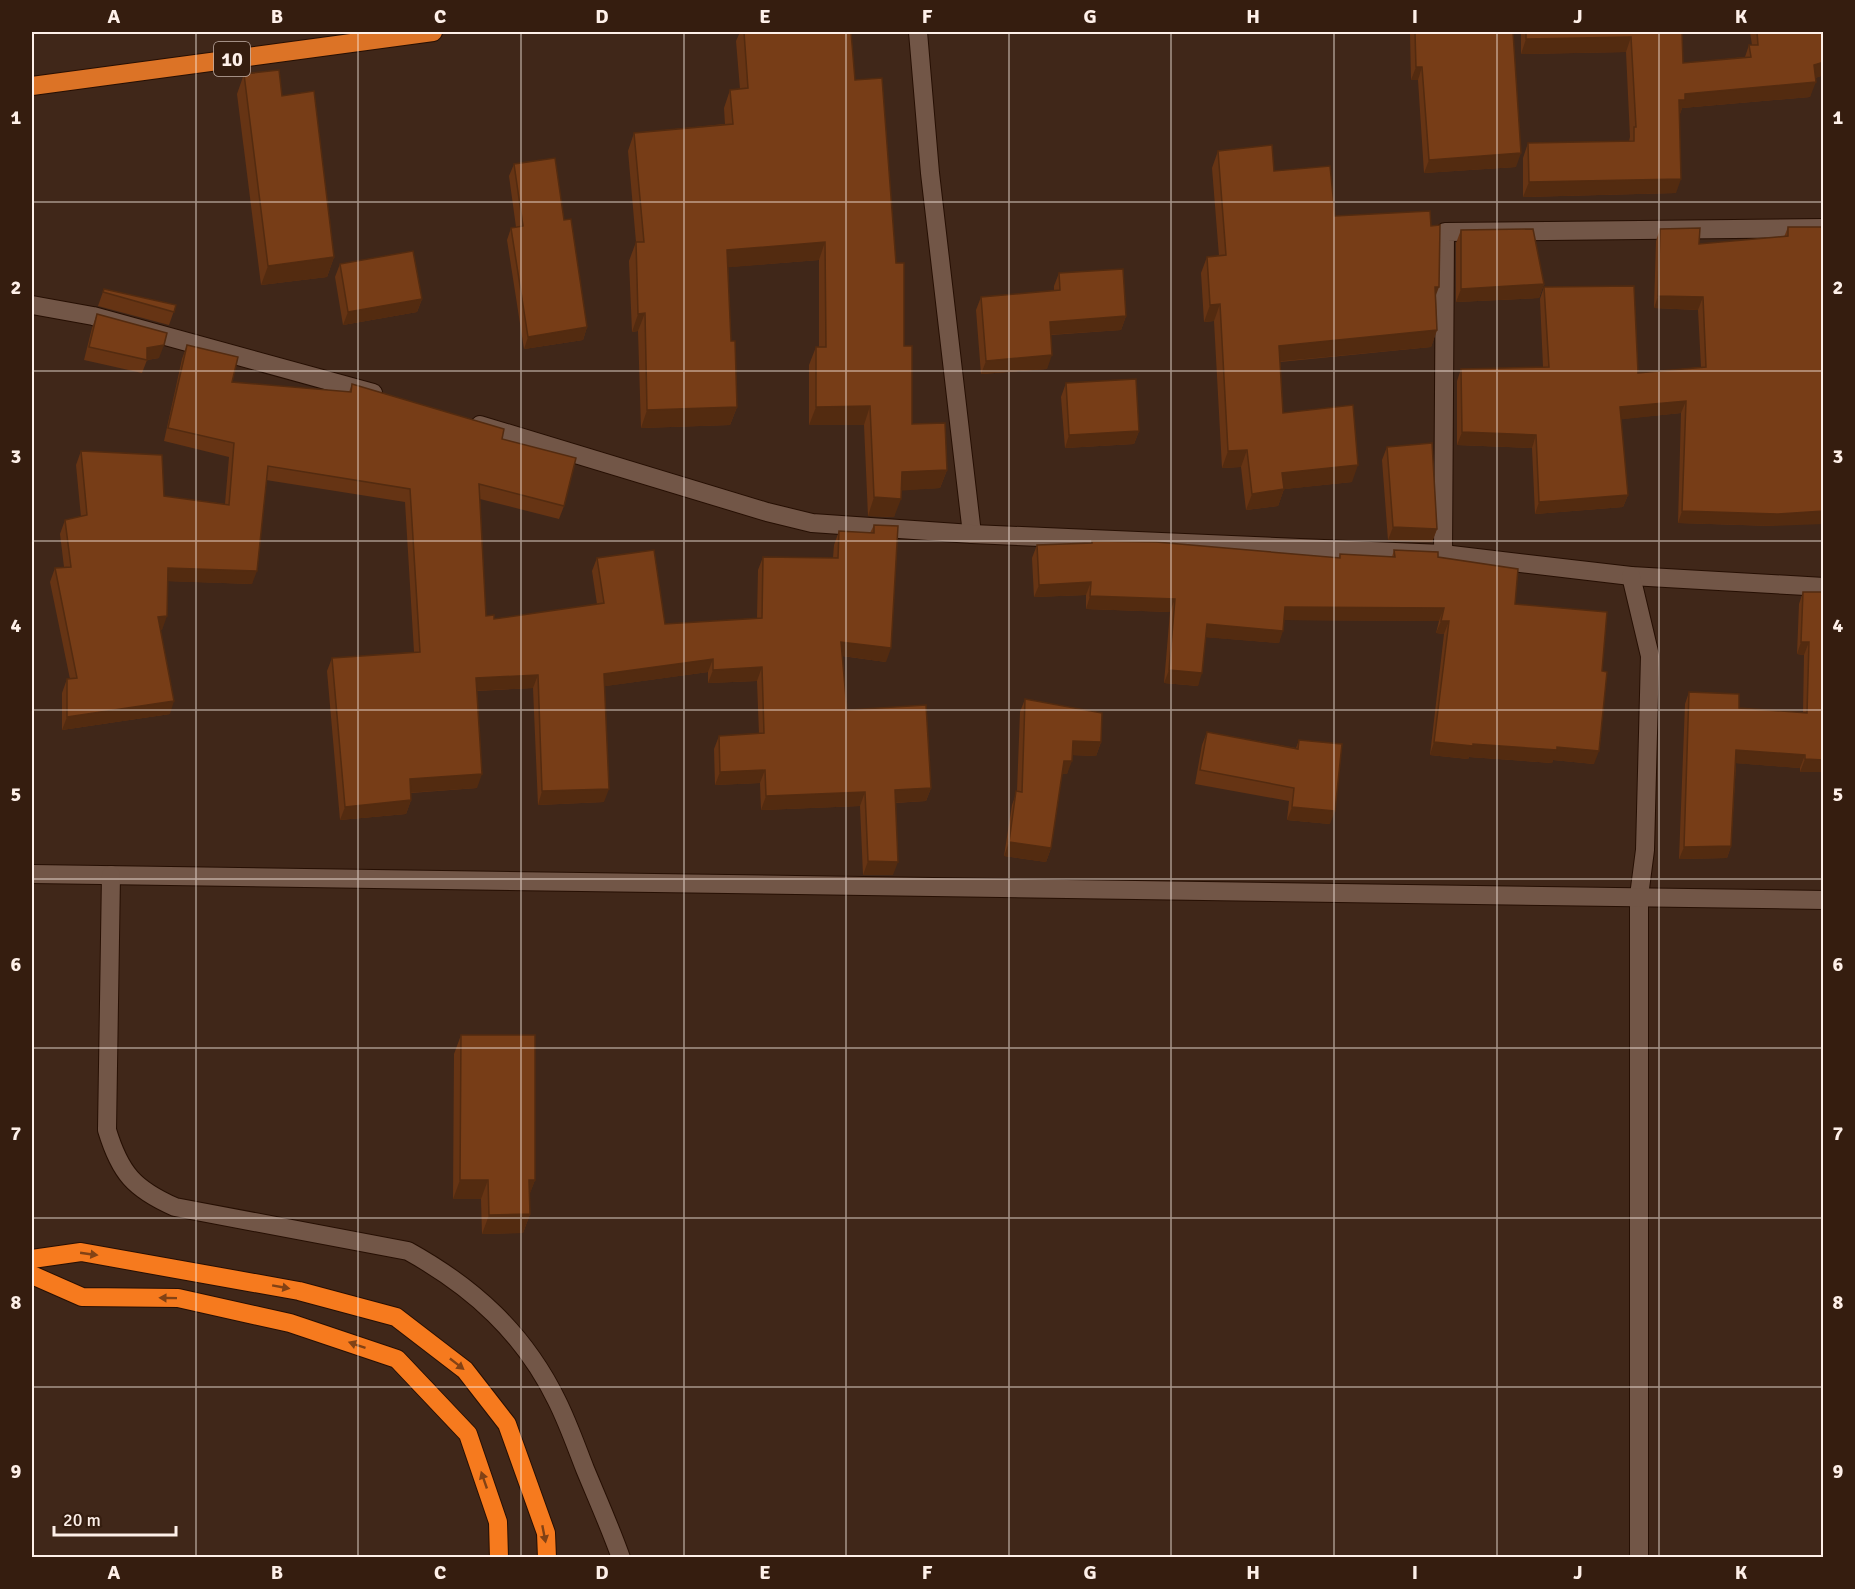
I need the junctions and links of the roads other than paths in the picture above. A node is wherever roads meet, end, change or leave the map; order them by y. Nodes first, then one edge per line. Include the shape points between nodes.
1 (433, 32) edge
2 (918, 32) edge
3 (32, 86) edge
4 (1824, 228) edge
5 (32, 305) edge
6 (390, 398) edge
7 (459, 419) edge
8 (972, 534) junction
9 (1443, 554) junction
10 (1631, 576) junction
11 (1824, 587) edge
12 (32, 874) edge
13 (111, 875) junction
14 (1639, 896) junction
15 (1824, 900) edge
16 (32, 1259) edge
17 (32, 1275) edge
18 (499, 1557) edge
19 (547, 1557) edge
20 (621, 1557) edge
21 (1639, 1557) edge

1 - 3 highway, 10
2 - 8 street via 930,173
4 - 9 street via 1445,232
5 - 6 street via 93,316
7 - 8 street via 812,523
8 - 9 street
9 - 10 street
10 - 11 street
10 - 14 street via 1650,656 1645,850
12 - 13 street
13 - 14 street
13 - 20 street via 107,1130 115,1156 130,1179 150,1196 175,1207 408,1251 468,1289 507,1327 557,1401
14 - 15 street
14 - 21 street
16 -> 19 highway via 81,1252 299,1291 396,1317 465,1370 507,1424 546,1533
18 -> 17 highway via 498,1522 468,1434 397,1359 279,1320 178,1298 82,1297

